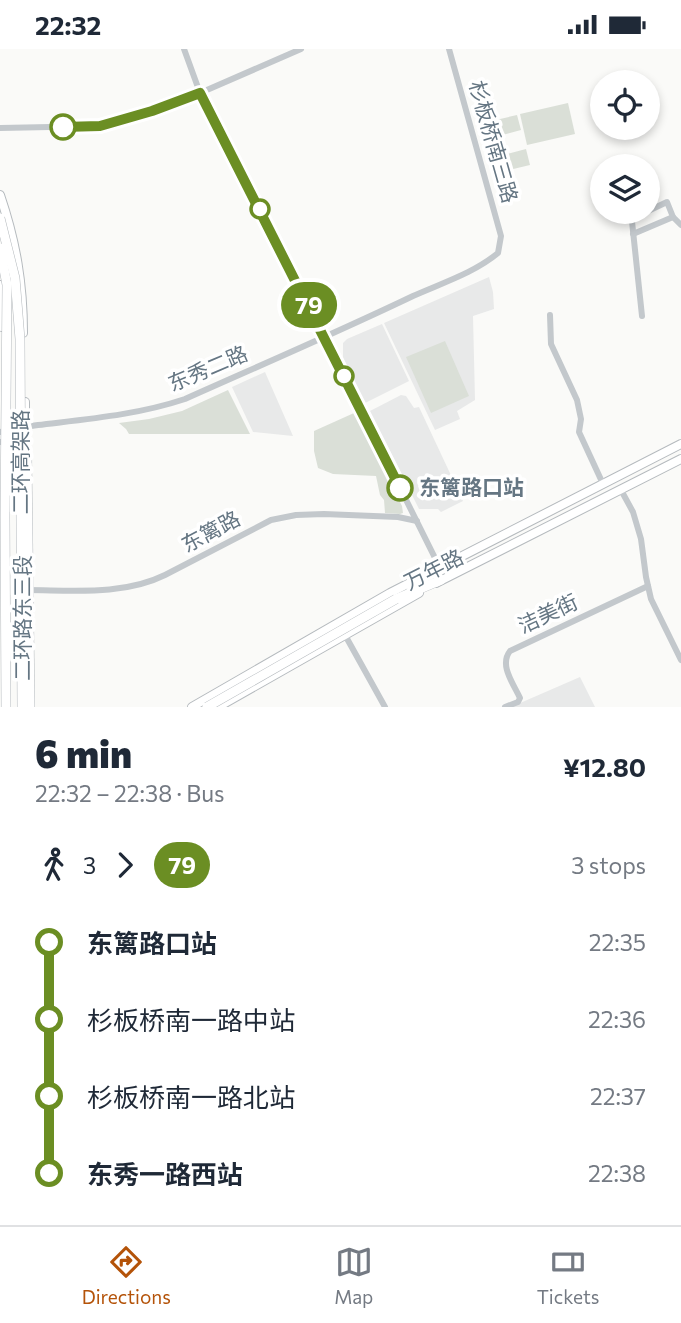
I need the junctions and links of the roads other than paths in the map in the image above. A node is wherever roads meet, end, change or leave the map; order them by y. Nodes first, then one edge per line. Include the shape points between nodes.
1 (184, 49) edge
2 (300, 49) edge
3 (449, 49) edge
4 (200, 93) junction
5 (0, 128) edge
6 (0, 195) edge
7 (660, 205) edge
8 (673, 217) junction
9 (0, 218) edge
10 (632, 224) edge
11 (681, 225) edge
12 (633, 234) junction
13 (501, 245) joint
14 (0, 248) edge
15 (0, 285) edge
16 (551, 315) dead end
17 (642, 316) dead end
18 (325, 337) junction
19 (23, 423) junction
20 (1, 432) edge
21 (1, 442) edge
22 (681, 444) edge
23 (681, 460) edge
24 (0, 476) edge
25 (603, 484) junction
26 (621, 490) junction
27 (5, 517) junction
28 (416, 521) junction
29 (439, 566) junction
30 (2, 567) edge
31 (441, 580) junction
32 (648, 586) junction
33 (23, 590) junction
34 (345, 635) junction
35 (681, 660) edge
36 (239, 679) junction
37 (246, 691) junction
38 (5, 707) edge
39 (23, 707) edge
40 (30, 707) edge
41 (192, 707) edge
42 (207, 707) edge
43 (218, 707) edge
44 (385, 707) edge
45 (505, 707) edge

1 - 4 street
2 - 4 street
3 - 13 street, 杉板桥南三路
4 - 5 street via 100,126
4 - 18 street
6 - 19 main road, 二环路东三段 via 19,267
7 - 8 street via 667,202
8 - 11 street
8 - 12 street
9 - 19 highway, 二环高架路, bridge via 15,278
10 - 12 street
12 - 17 street
13 - 18 street, 东秀二路 via 490,260 466,273
14 - 27 highway, 二环高架路, bridge via 7,285
15 - 20 main road, 二环路东三段
16 - 25 street via 551,344 577,400 579,432
18 - 19 street, 东秀二路 via 161,407 133,414
18 - 28 street
19 - 20 street, 东秀二路
19 - 21 street
19 - 33 main road, 二环路东三段
19 - 39 highway, 二环高架路, bridge
19 - 40 highway, bridge
20 - 21 main road, 二环路东三段
21 - 30 main road, 二环路东三段
22 - 25 main road, 万年路
23 - 26 main road, 万年路
24 - 27 highway, bridge
25 - 29 main road, 万年路
26 - 31 main road, 万年路
26 - 32 street via 641,539
27 - 38 highway, 二环高架路, bridge
28 - 29 street
28 - 33 street, 东篱路 via 296,515 271,520 152,582 103,589
29 - 36 main road, 万年路
30 - 38 main road, 二环路东三段
31 - 34 main road, 万年路
31 - 42 highway, bridge via 396,599
32 - 35 street
32 - 45 street, 洁美街 via 510,651 505,666 520,698
33 - 39 main road, 二环路东三段
34 - 37 main road, 万年路
34 - 44 street
36 - 37 main road via 235,689
36 - 41 main road, 万年路
37 - 43 main road, 万年路

